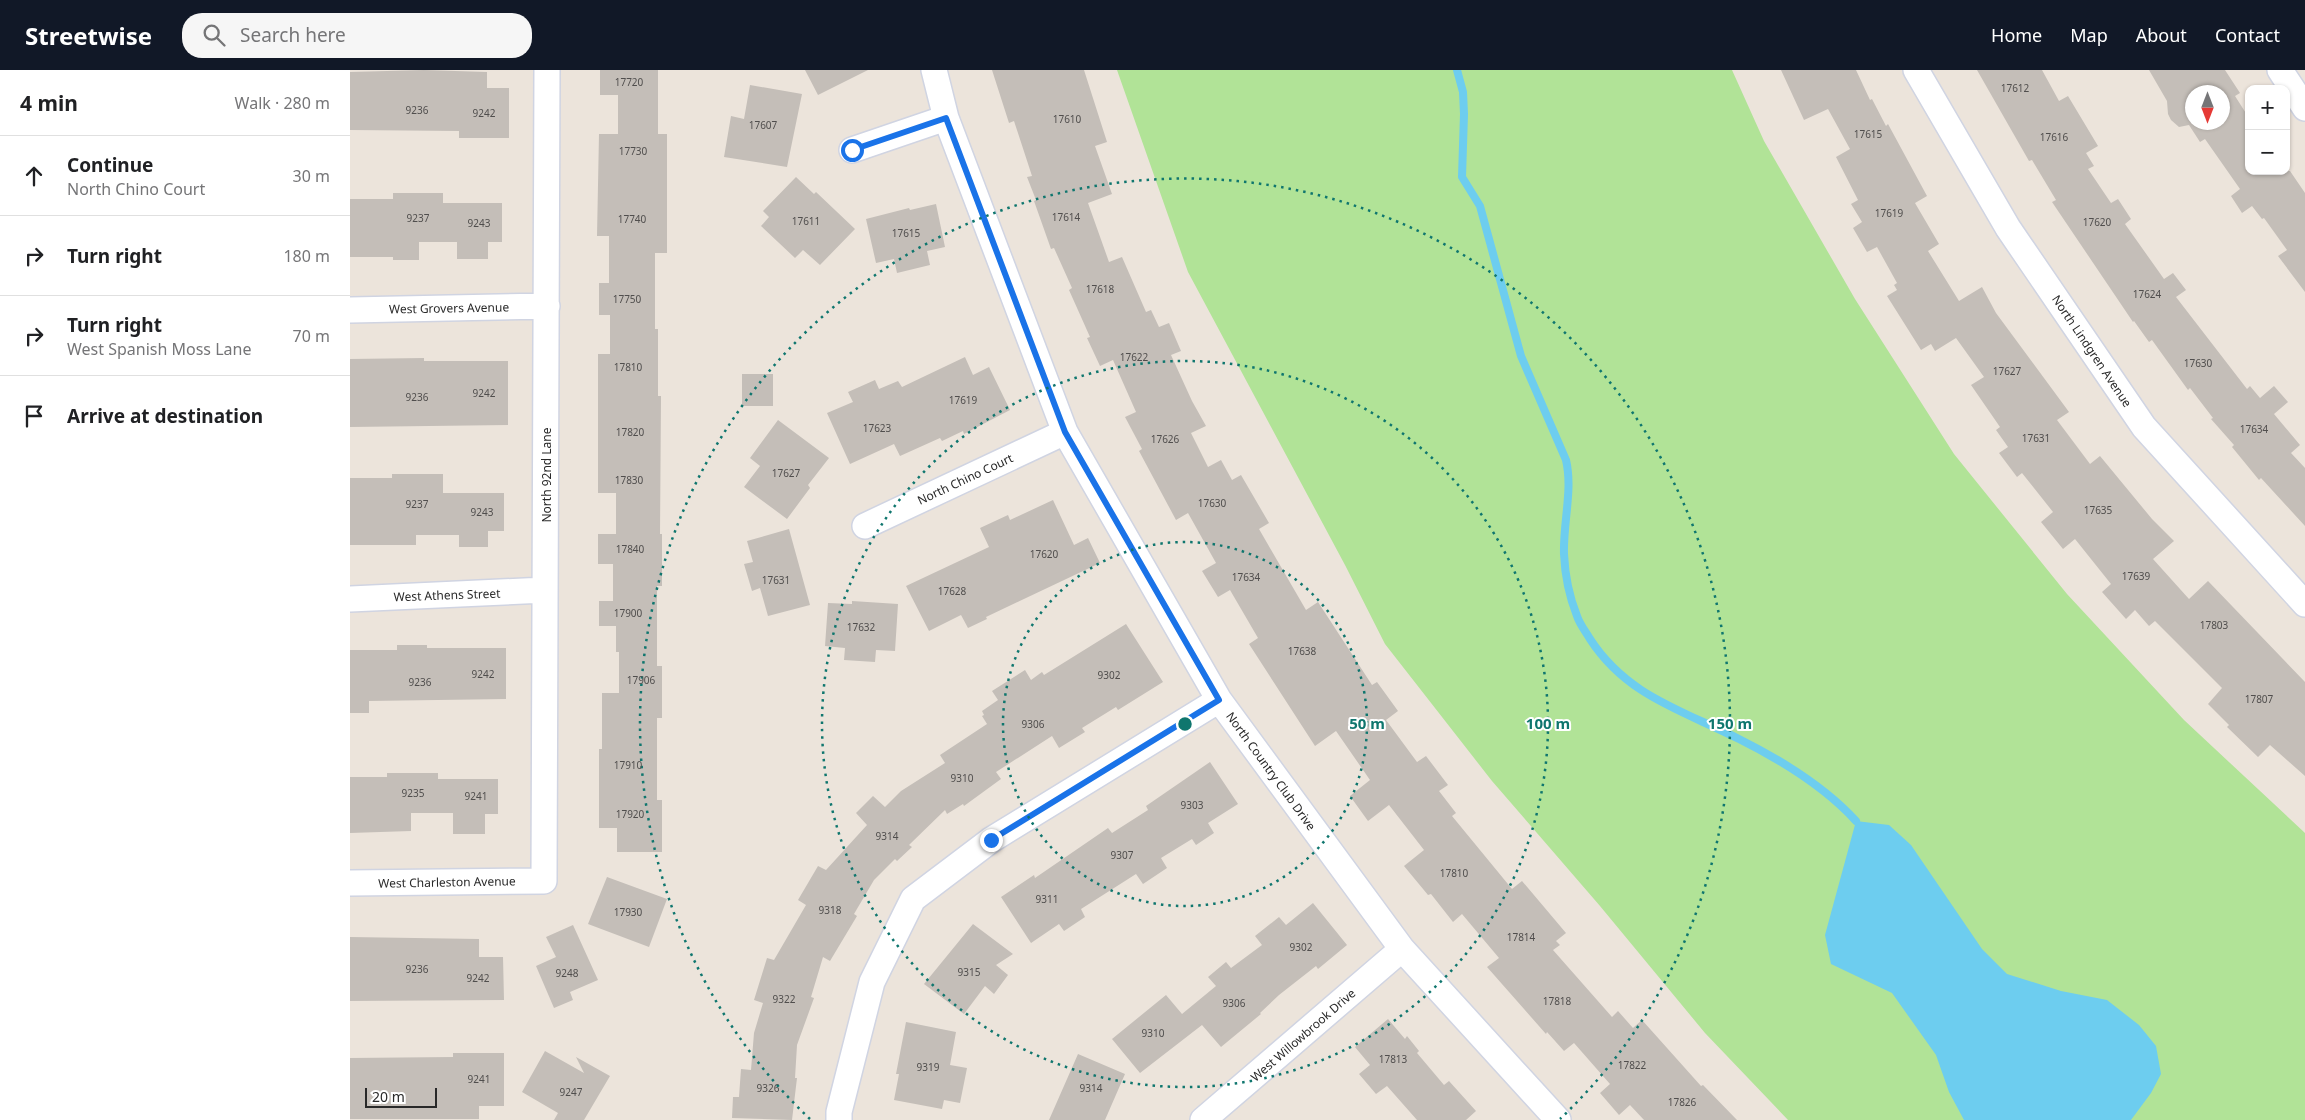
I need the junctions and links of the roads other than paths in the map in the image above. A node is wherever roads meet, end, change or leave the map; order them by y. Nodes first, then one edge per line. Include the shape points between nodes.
1 (547, 70) edge
2 (934, 70) edge
3 (1916, 70) edge
4 (2280, 70) edge
5 (2305, 108) edge
6 (946, 118) junction
7 (852, 150) dead end
8 (547, 306) junction
9 (350, 310) edge
10 (1065, 432) junction
11 (865, 526) dead end
12 (545, 590) junction
13 (350, 599) edge
14 (2305, 604) edge
15 (1219, 700) junction
16 (544, 880) joint
17 (350, 883) edge
18 (1402, 950) junction
19 (840, 1120) edge
20 (1203, 1120) edge
21 (1558, 1120) edge

1 - 8 street, North 92nd Lane
2 - 6 street, North Country Club Drive
3 - 14 street, North Lindgren Avenue via 2008,228 2144,427
4 - 5 street
6 - 7 street
6 - 10 street, North Country Club Drive
8 - 9 street, West Grovers Avenue
8 - 12 street, North 92nd Lane
10 - 11 street, North Chino Court
10 - 15 street, North Country Club Drive
12 - 13 street, West Athens Street
12 - 16 street, North 92nd Lane
15 - 18 street, North Country Club Drive
15 - 19 street via 991,840 913,899 872,982 839,1112
16 - 17 street, West Charleston Avenue
18 - 20 street, West Willowbrook Drive
18 - 21 street, North Country Club Drive

